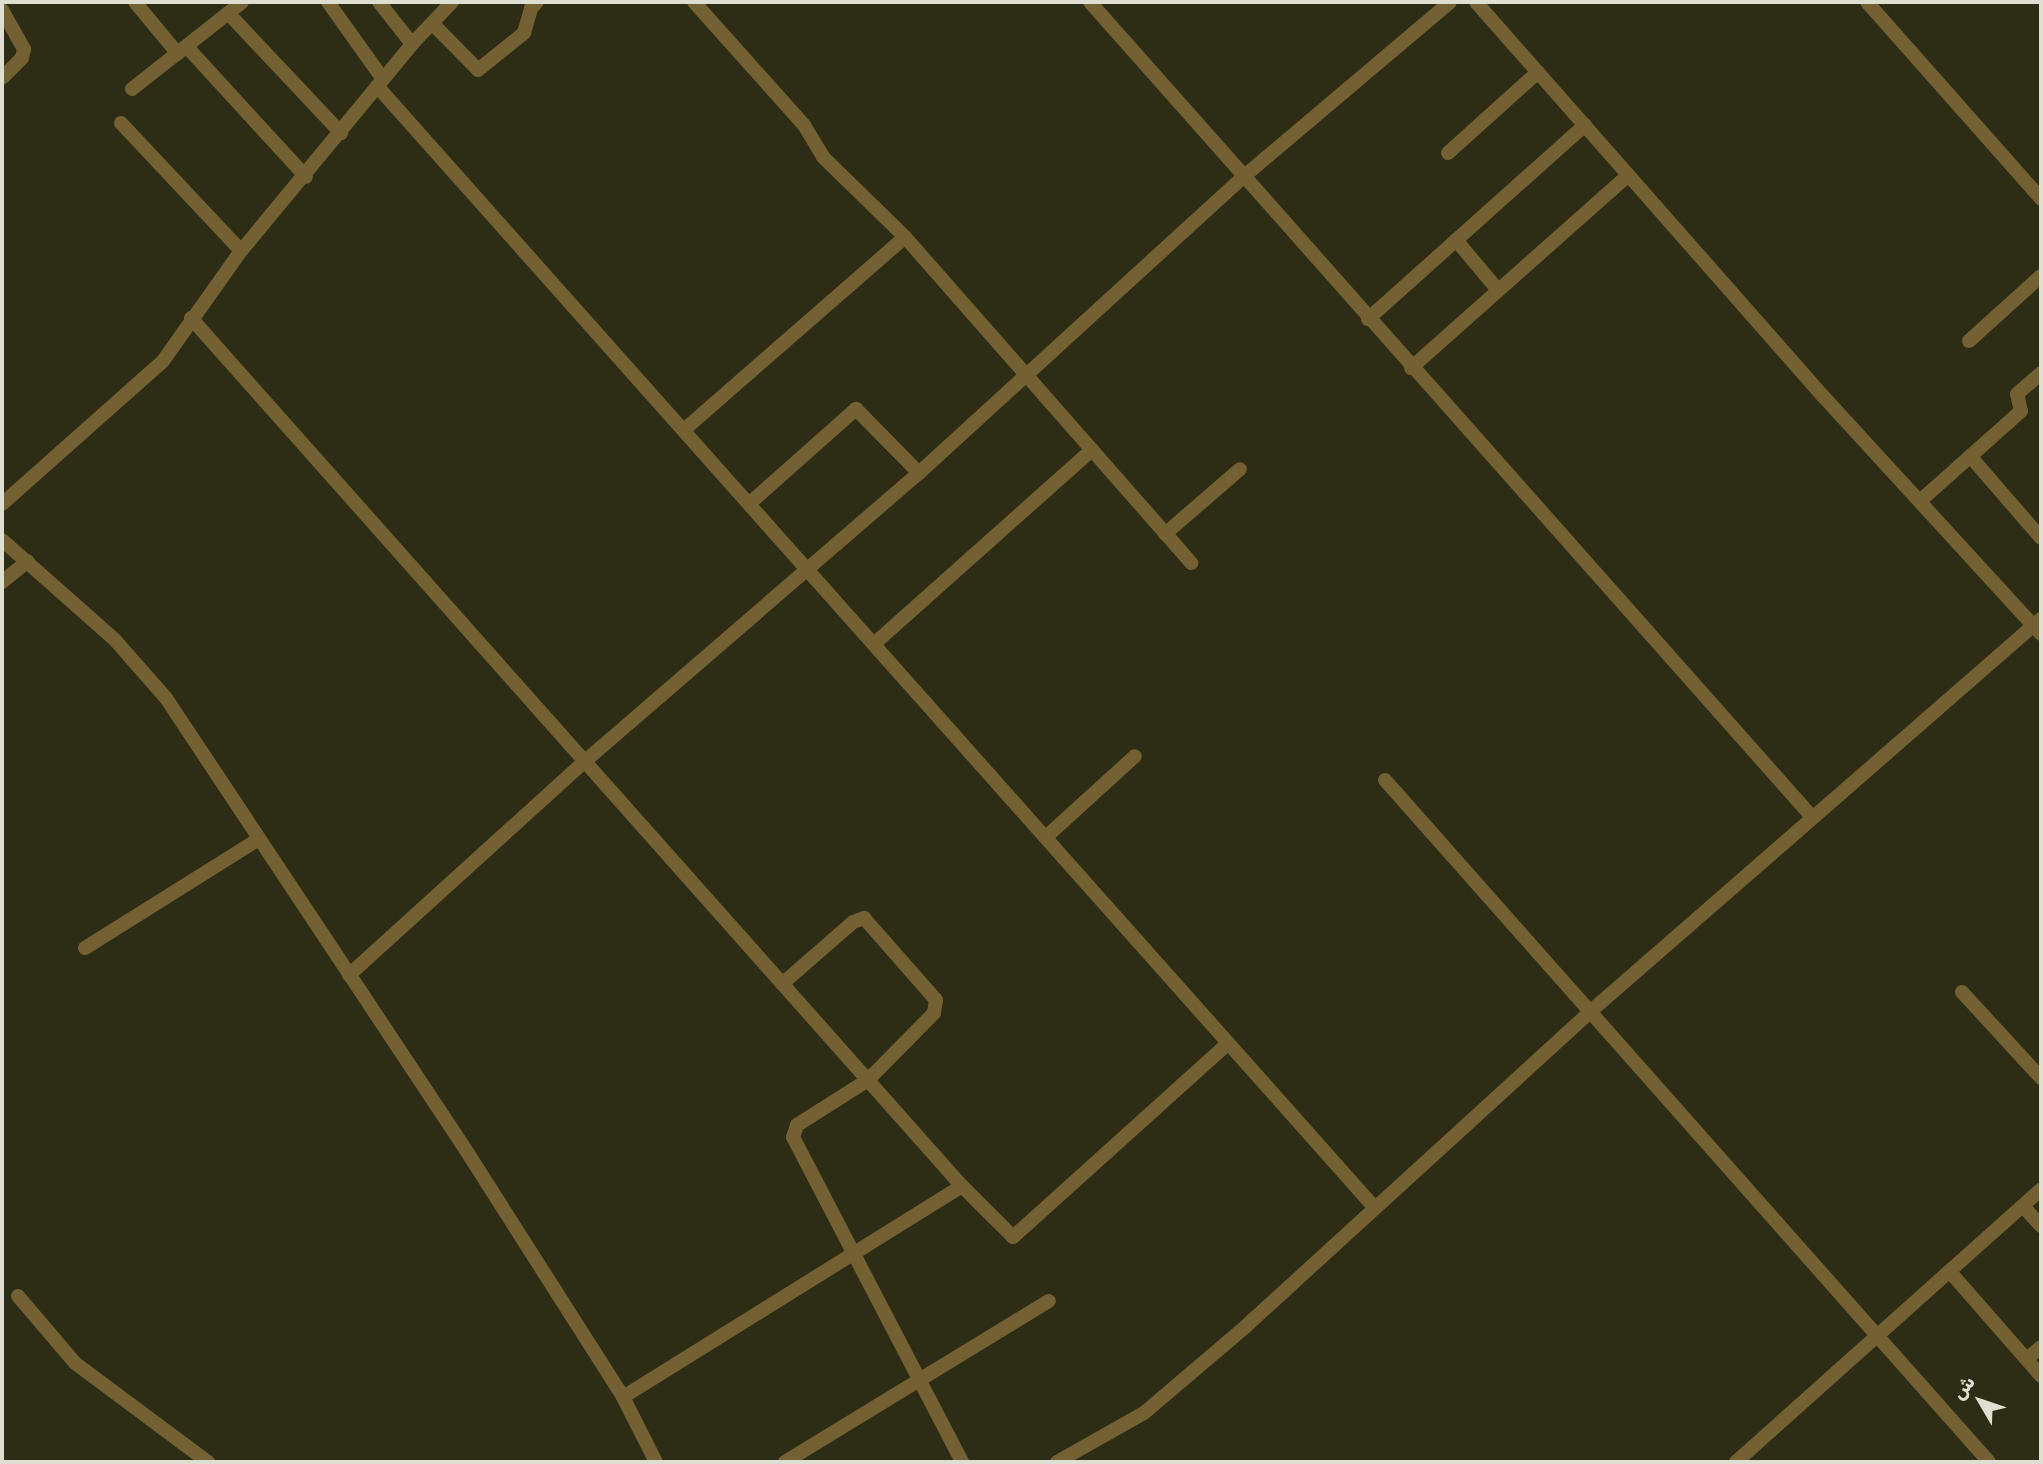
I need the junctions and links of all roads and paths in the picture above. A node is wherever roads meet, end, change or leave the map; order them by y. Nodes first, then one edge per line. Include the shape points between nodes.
1 (135, 2) edge
2 (242, 2) edge
3 (328, 2) edge
4 (379, 2) edge
5 (452, 2) edge
6 (537, 2) edge
7 (694, 2) edge
8 (1090, 2) edge
9 (1450, 2) edge
10 (1476, 2) edge
11 (1867, 2) edge
12 (2, 10) edge
13 (228, 13) junction
14 (433, 24) junction
15 (412, 44) junction
16 (183, 51) junction
17 (1538, 72) junction
18 (2, 78) edge
19 (380, 83) junction
20 (132, 89) dead end
21 (121, 124) dead end
22 (1585, 125) junction
23 (341, 133) junction
24 (1448, 153) dead end
25 (1629, 175) junction
26 (306, 177) junction
27 (1242, 178) junction
28 (2041, 199) edge
29 (905, 237) junction
30 (1456, 240) junction
31 (241, 251) junction
32 (2041, 276) edge
33 (1498, 290) junction
34 (191, 318) junction
35 (1368, 319) junction
36 (1969, 341) dead end
37 (1411, 368) junction
38 (1026, 371) junction
39 (2041, 373) edge
40 (685, 429) junction
41 (1092, 450) junction
42 (1970, 456) junction
43 (1240, 469) dead end
44 (919, 473) junction
45 (1920, 501) junction
46 (750, 503) junction
47 (2, 504) edge
48 (1165, 534) junction
49 (2041, 538) edge
50 (2, 540) edge
51 (28, 561) junction
52 (1191, 563) dead end
53 (808, 571) junction
54 (2, 582) edge
55 (2039, 626) edge
56 (874, 644) junction
57 (1135, 756) dead end
58 (584, 762) junction
59 (1385, 780) dead end
60 (1812, 817) junction
61 (1046, 837) junction
62 (259, 839) junction
63 (85, 948) dead end
64 (349, 975) junction
65 (782, 984) junction
66 (1962, 992) dead end
67 (1591, 1011) junction
68 (1227, 1044) junction
69 (2041, 1078) edge
70 (868, 1080) junction
71 (962, 1186) junction
72 (2041, 1189) edge
73 (2023, 1206) junction
74 (1374, 1208) junction
75 (2041, 1226) edge
76 (854, 1256) junction
77 (1950, 1272) junction
78 (18, 1296) dead end
79 (1049, 1301) dead end
80 (1877, 1341) junction
81 (2041, 1347) edge
82 (2027, 1359) junction
83 (2041, 1376) edge
84 (920, 1380) junction
85 (623, 1397) junction
86 (208, 1462) edge
87 (656, 1462) edge
88 (785, 1462) edge
89 (962, 1462) edge
90 (1057, 1462) edge
91 (1736, 1462) edge
92 (1989, 1462) edge

1 - 16 street
2 - 13 street
3 - 19 street
4 - 15 street
5 - 14 street
6 - 14 street via 524,33 478,70
7 - 29 street via 804,125 823,157
8 - 27 street
9 - 27 street
10 - 17 street
11 - 28 street
12 - 18 street via 24,49 22,58
13 - 16 street
13 - 23 street
14 - 15 street
15 - 19 street
16 - 20 street
16 - 26 street
17 - 22 street
17 - 24 street
19 - 23 street
19 - 40 street via 582,320
21 - 31 street
22 - 25 street
22 - 30 street
23 - 26 street
25 - 33 street
25 - 45 street
26 - 31 street
27 - 35 street
27 - 38 street
29 - 38 street
29 - 40 street
30 - 33 street
30 - 35 street
31 - 34 street
32 - 36 street
33 - 37 street
34 - 47 street via 163,361
34 - 58 street
35 - 37 street
37 - 60 street
38 - 41 street
38 - 44 street
39 - 42 street via 2017,394 2021,411
40 - 46 street
41 - 48 street
41 - 56 street
42 - 45 street
42 - 49 street
43 - 48 street
44 - 46 street via 856,409
44 - 53 street
45 - 55 street
46 - 53 street
48 - 52 street
50 - 51 street
51 - 54 street
51 - 62 street via 155,684
53 - 56 street
53 - 58 street
55 - 60 street
56 - 61 street
57 - 61 street
58 - 64 street
58 - 65 street
59 - 67 street
60 - 67 street
61 - 68 street
62 - 63 street
62 - 64 street
64 - 85 street
65 - 70 street
65 - 70 street via 853,922 868,921 937,1004 931,1017
66 - 69 street
67 - 74 street
67 - 80 street
68 - 71 street via 1013,1237
68 - 74 street
70 - 71 street
70 - 76 street via 797,1125 793,1137
71 - 76 street
72 - 73 street
73 - 75 street
73 - 77 street
74 - 90 street via 1144,1413
76 - 84 street
76 - 85 street
77 - 80 street
77 - 82 street
78 - 86 street via 75,1363
79 - 84 street
80 - 91 street
80 - 92 street
81 - 82 street
82 - 83 street
84 - 88 street
84 - 89 street
85 - 87 street

